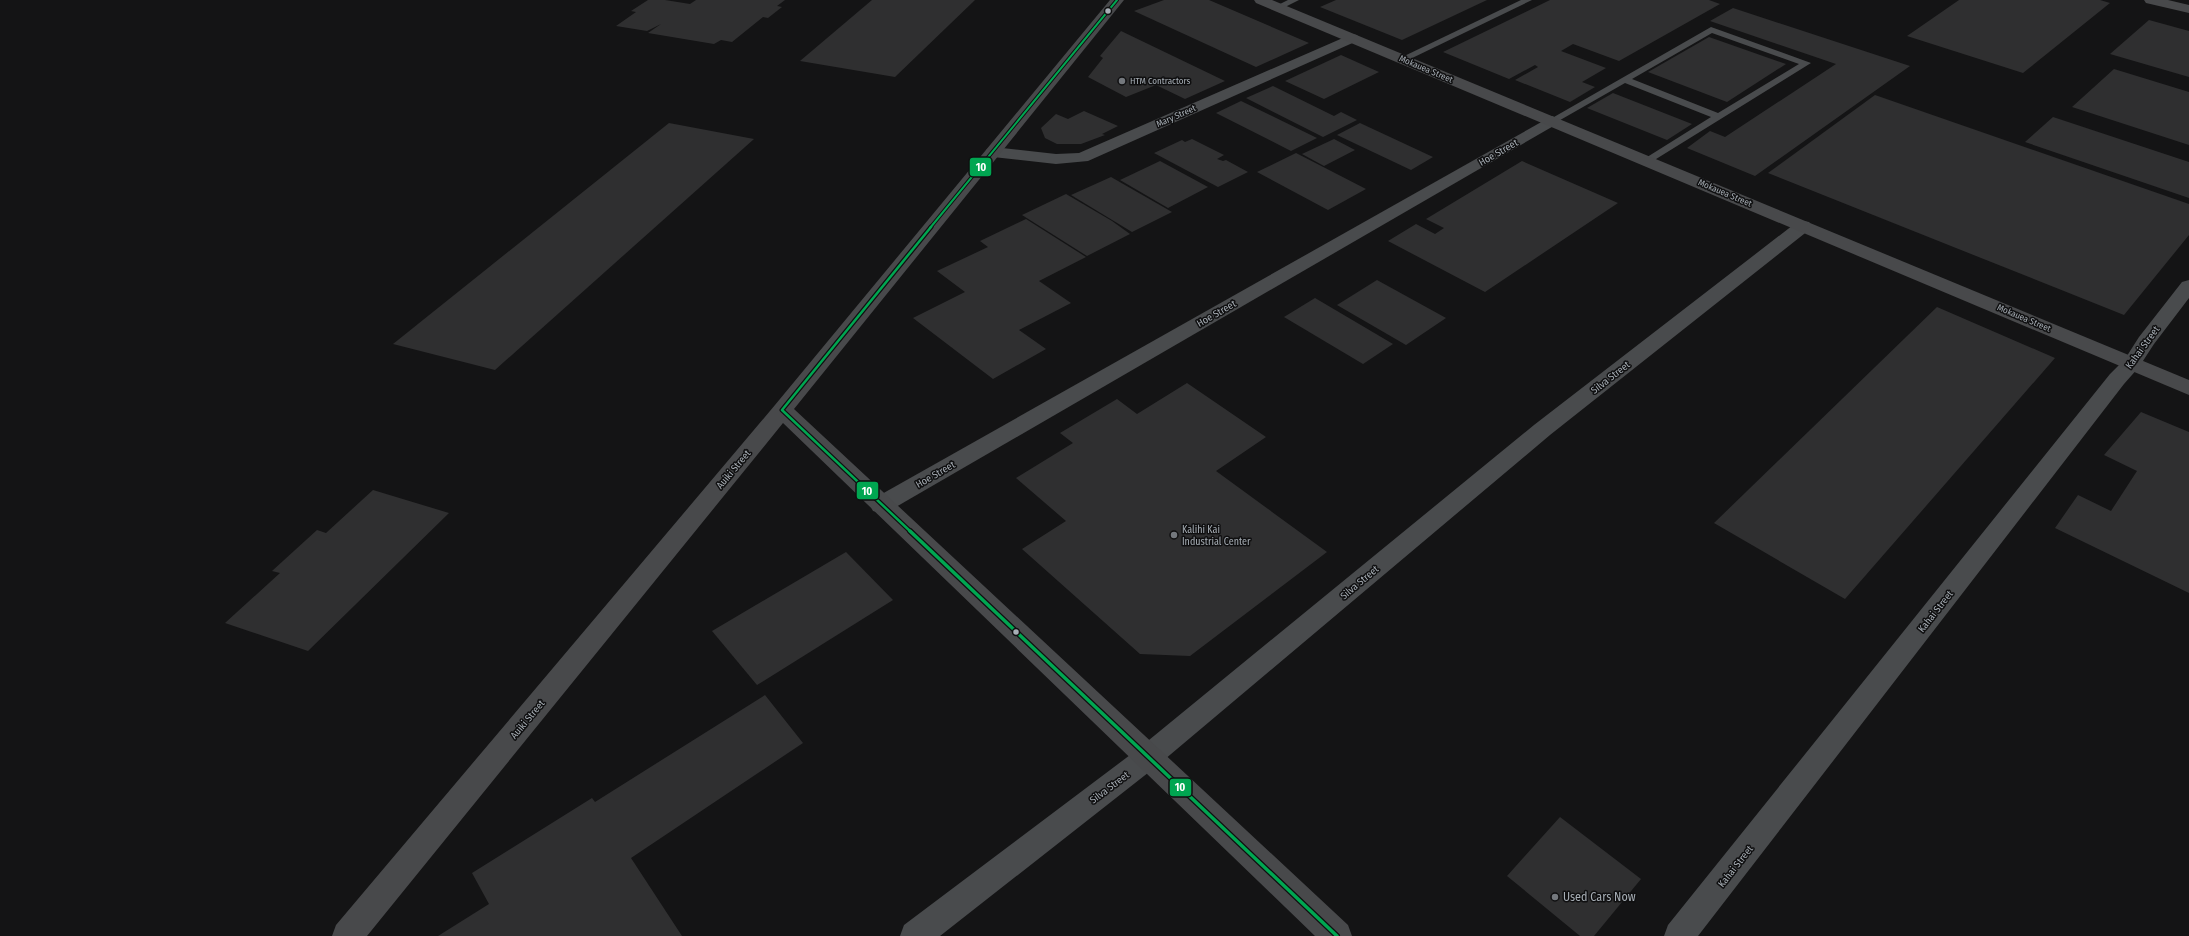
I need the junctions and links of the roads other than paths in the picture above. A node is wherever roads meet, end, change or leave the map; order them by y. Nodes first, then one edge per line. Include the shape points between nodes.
1 (1117, 0) edge
2 (1261, 0) edge
3 (1295, 0) edge
4 (1528, 0) edge
5 (2151, 0) edge
6 (1278, 7) junction
7 (2189, 9) edge
8 (1352, 38) junction
9 (1403, 59) junction
10 (1624, 80) junction
11 (1719, 117) junction
12 (1552, 121) junction
13 (993, 152) junction
14 (1648, 161) junction
15 (1803, 226) junction
16 (2189, 286) edge
17 (2132, 363) junction
18 (2189, 388) edge
19 (782, 410) junction
20 (881, 505) junction
21 (1148, 757) junction
22 (347, 936) edge
23 (915, 936) edge
24 (1337, 936) edge
25 (1679, 936) edge

1 - 13 street, Auiki Street
2 - 6 street, Mokauea Street
3 - 6 lane
4 - 9 lane
5 - 7 street
6 - 8 street, Mokauea Street
8 - 9 street, Mokauea Street
8 - 13 street, Mary Street via 1082,158 1056,159
9 - 12 street, Mokauea Street
10 - 11 lane
10 - 11 lane via 1712,30 1806,63
10 - 12 lane
11 - 14 lane
12 - 14 street, Mokauea Street
12 - 20 street, Hoe Street
13 - 19 street, Auiki Street
14 - 15 street, Mokauea Street
15 - 17 street, Mokauea Street
15 - 21 street, Silva Street via 1542,430
16 - 17 street, Kahai Street
17 - 18 street, Mokauea Street
17 - 25 street, Kahai Street
19 - 20 street
19 - 22 street, Auiki Street
20 - 21 street
21 - 23 street, Silva Street
21 - 24 street

